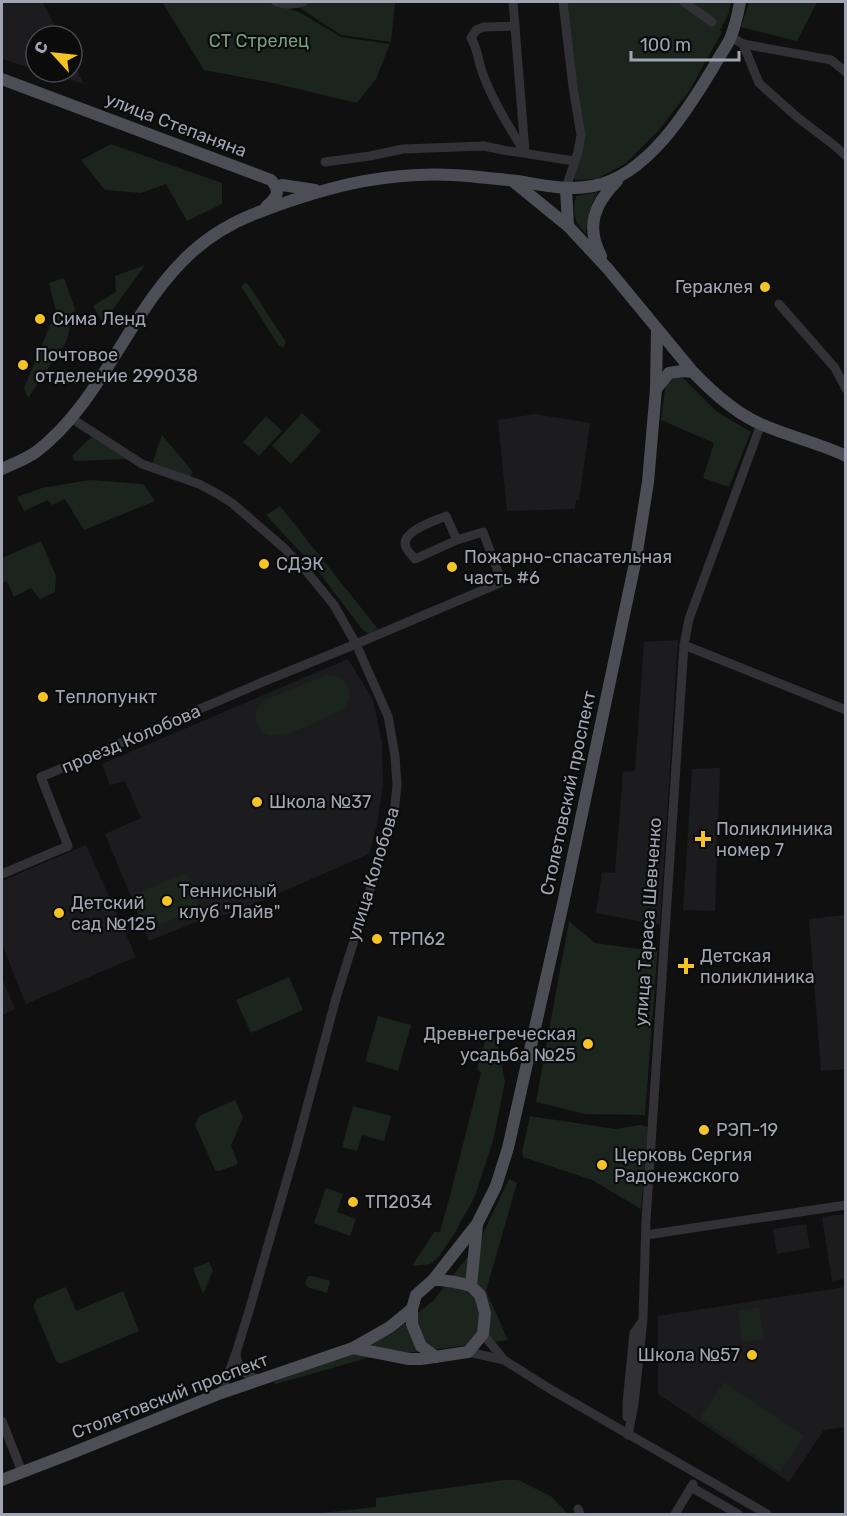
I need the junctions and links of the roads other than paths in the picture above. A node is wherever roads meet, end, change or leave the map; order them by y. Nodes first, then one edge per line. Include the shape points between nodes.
1 (276, 2) edge
2 (303, 2) edge
3 (513, 2) edge
4 (563, 2) edge
5 (684, 2) edge
6 (738, 2) edge
7 (712, 22) dead end
8 (515, 26) junction
9 (725, 43) junction
10 (743, 44) junction
11 (846, 72) edge
12 (2, 79) edge
13 (525, 153) junction
14 (846, 156) edge
15 (574, 161) junction
16 (325, 162) dead end
17 (624, 173) junction
18 (513, 181) junction
19 (277, 182) junction
20 (566, 188) junction
21 (320, 191) junction
22 (295, 200) junction
23 (260, 212) junction
24 (568, 226) junction
25 (608, 269) junction
26 (779, 304) dead end
27 (657, 330) junction
28 (672, 348) junction
29 (693, 372) junction
30 (656, 389) junction
31 (846, 389) edge
32 (71, 418) junction
33 (761, 424) junction
34 (846, 447) edge
35 (845, 456) edge
36 (2, 469) edge
37 (457, 540) junction
38 (356, 644) junction
39 (684, 645) junction
40 (846, 711) edge
41 (2, 874) edge
42 (846, 1205) edge
43 (477, 1224) junction
44 (645, 1235) junction
45 (433, 1280) junction
46 (471, 1286) junction
47 (412, 1309) junction
48 (483, 1334) junction
49 (352, 1348) junction
50 (468, 1352) junction
51 (236, 1353) junction
52 (436, 1357) junction
53 (504, 1360) junction
54 (267, 1377) junction
55 (221, 1393) junction
56 (2, 1421) edge
57 (628, 1435) junction
58 (22, 1472) junction
59 (698, 1474) junction
60 (2, 1480) edge
61 (691, 1487) junction
62 (675, 1515) edge
63 (738, 1515) edge
64 (767, 1515) edge

1 - 2 street
3 - 8 street
4 - 15 street via 581,135
5 - 7 street
6 - 9 main road
8 - 13 street
8 - 13 street via 484,27 471,38 487,84
9 - 10 street
9 - 17 main road via 700,90 672,128 642,161
9 - 20 main road via 664,131 638,159 613,174
10 - 11 street via 831,60
10 - 14 street via 759,83
12 - 19 main road, улица Степаняна
13 - 15 street
13 - 16 street via 484,146 403,149
15 - 20 street
17 - 20 main road via 592,186
17 - 25 main road via 605,193 593,221 595,245
18 - 20 main road
18 - 21 main road via 466,176 394,177
18 - 24 main road
19 - 21 main road, улица Степаняна
19 - 22 main road
19 - 23 main road via 274,200
20 - 24 main road
21 - 22 main road
22 - 23 main road
23 - 32 main road via 206,241 173,271
24 - 25 main road
25 - 27 main road
26 - 31 street via 835,368
27 - 28 main road
27 - 30 main road, Столетовский проспект
28 - 29 main road
28 - 30 main road
29 - 30 main road via 669,373
29 - 33 main road via 726,403
30 - 43 main road, Столетовский проспект via 636,558 567,888 508,1148 496,1186
32 - 36 main road via 36,452
32 - 38 street, улица Колобова via 142,464 199,484 232,503 307,572 334,606
33 - 35 main road
33 - 39 street, улица Тараса Шевченко via 689,619
34 - 35 street
37 - 37 street via 415,559 405,546 410,533 446,516
37 - 38 street via 483,532 502,582
38 - 41 street, проезд Колобова via 41,777 69,846
38 - 51 street, улица Колобова via 388,716 396,775 394,813 336,998
39 - 40 street
39 - 44 street, улица Тараса Шевченко
42 - 44 street
43 - 45 main road, Столетовский проспект
43 - 46 main road
44 - 57 street, улица Тараса Шевченко via 643,1319
45 - 46 main road
45 - 47 main road, Столетовский проспект via 416,1295
46 - 48 main road via 480,1295 485,1312
47 - 49 main road, Столетовский проспект via 390,1327
47 - 52 main road via 412,1324 421,1346
48 - 50 main road
48 - 53 street
49 - 52 main road via 409,1359
49 - 54 main road, Столетовский проспект
50 - 52 main road
50 - 53 street
51 - 54 street via 245,1374 252,1378
51 - 55 street, улица Колобова
53 - 57 street
54 - 55 main road, Столетовский проспект
55 - 58 main road, Столетовский проспект
56 - 58 street
57 - 59 street
58 - 60 main road, Столетовский проспект
59 - 61 street
59 - 64 street
61 - 62 street
61 - 63 street

